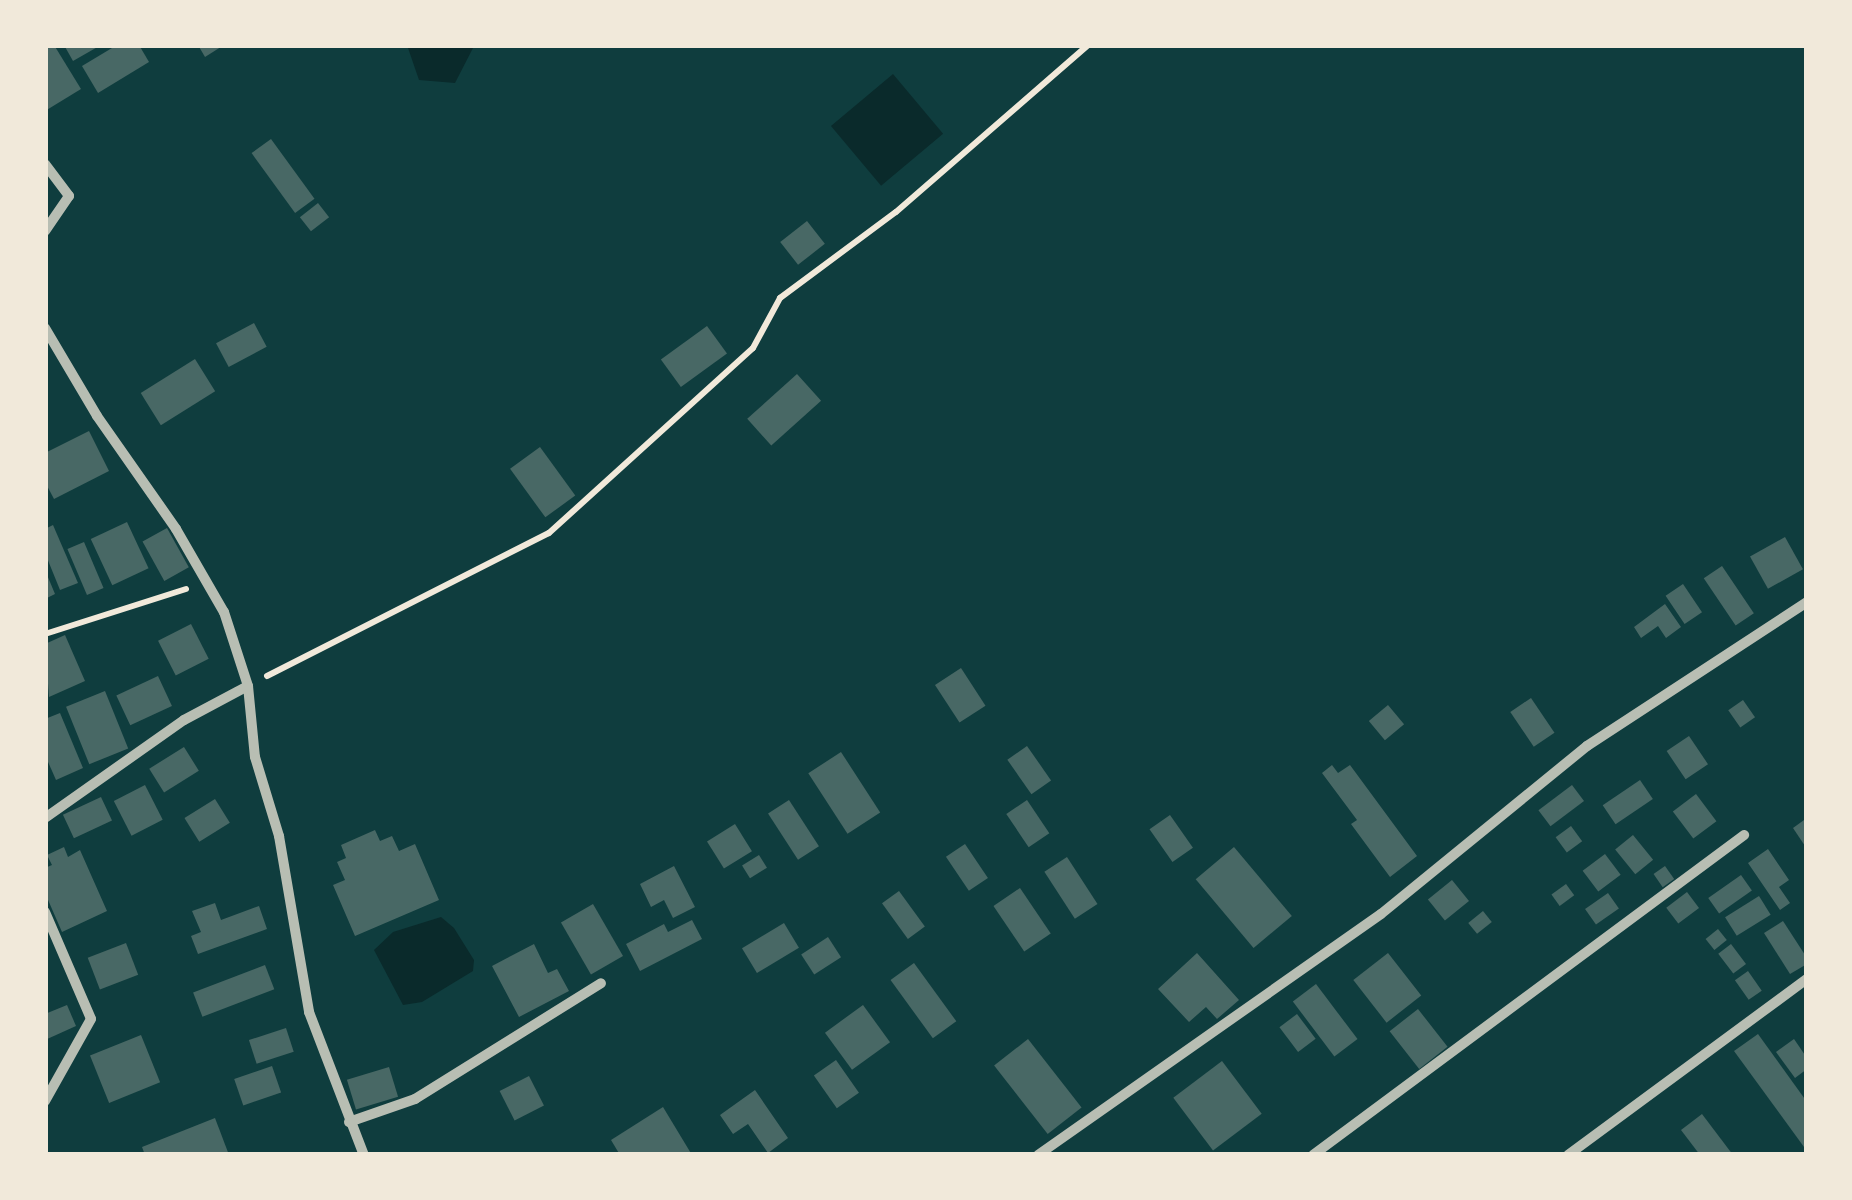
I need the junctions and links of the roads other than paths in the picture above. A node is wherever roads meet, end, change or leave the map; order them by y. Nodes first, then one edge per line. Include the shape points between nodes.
1 (45, 164) edge
2 (45, 231) edge
3 (45, 328) edge
4 (1807, 602) edge
5 (248, 686) junction
6 (45, 818) edge
7 (1744, 835) dead end
8 (45, 912) edge
9 (1807, 979) edge
10 (601, 983) dead end
11 (45, 1101) edge
12 (349, 1122) junction
13 (364, 1155) edge
14 (1038, 1155) edge
15 (1314, 1155) edge
16 (1568, 1155) edge

1 - 2 street via 69,196
3 - 5 street via 207,582
4 - 14 street via 1587,746 1381,914
5 - 6 street via 184,720
5 - 12 street via 255,757 278,836 309,1012
7 - 15 street
8 - 11 street via 92,1019
9 - 16 street
10 - 12 street via 415,1099
12 - 13 street

